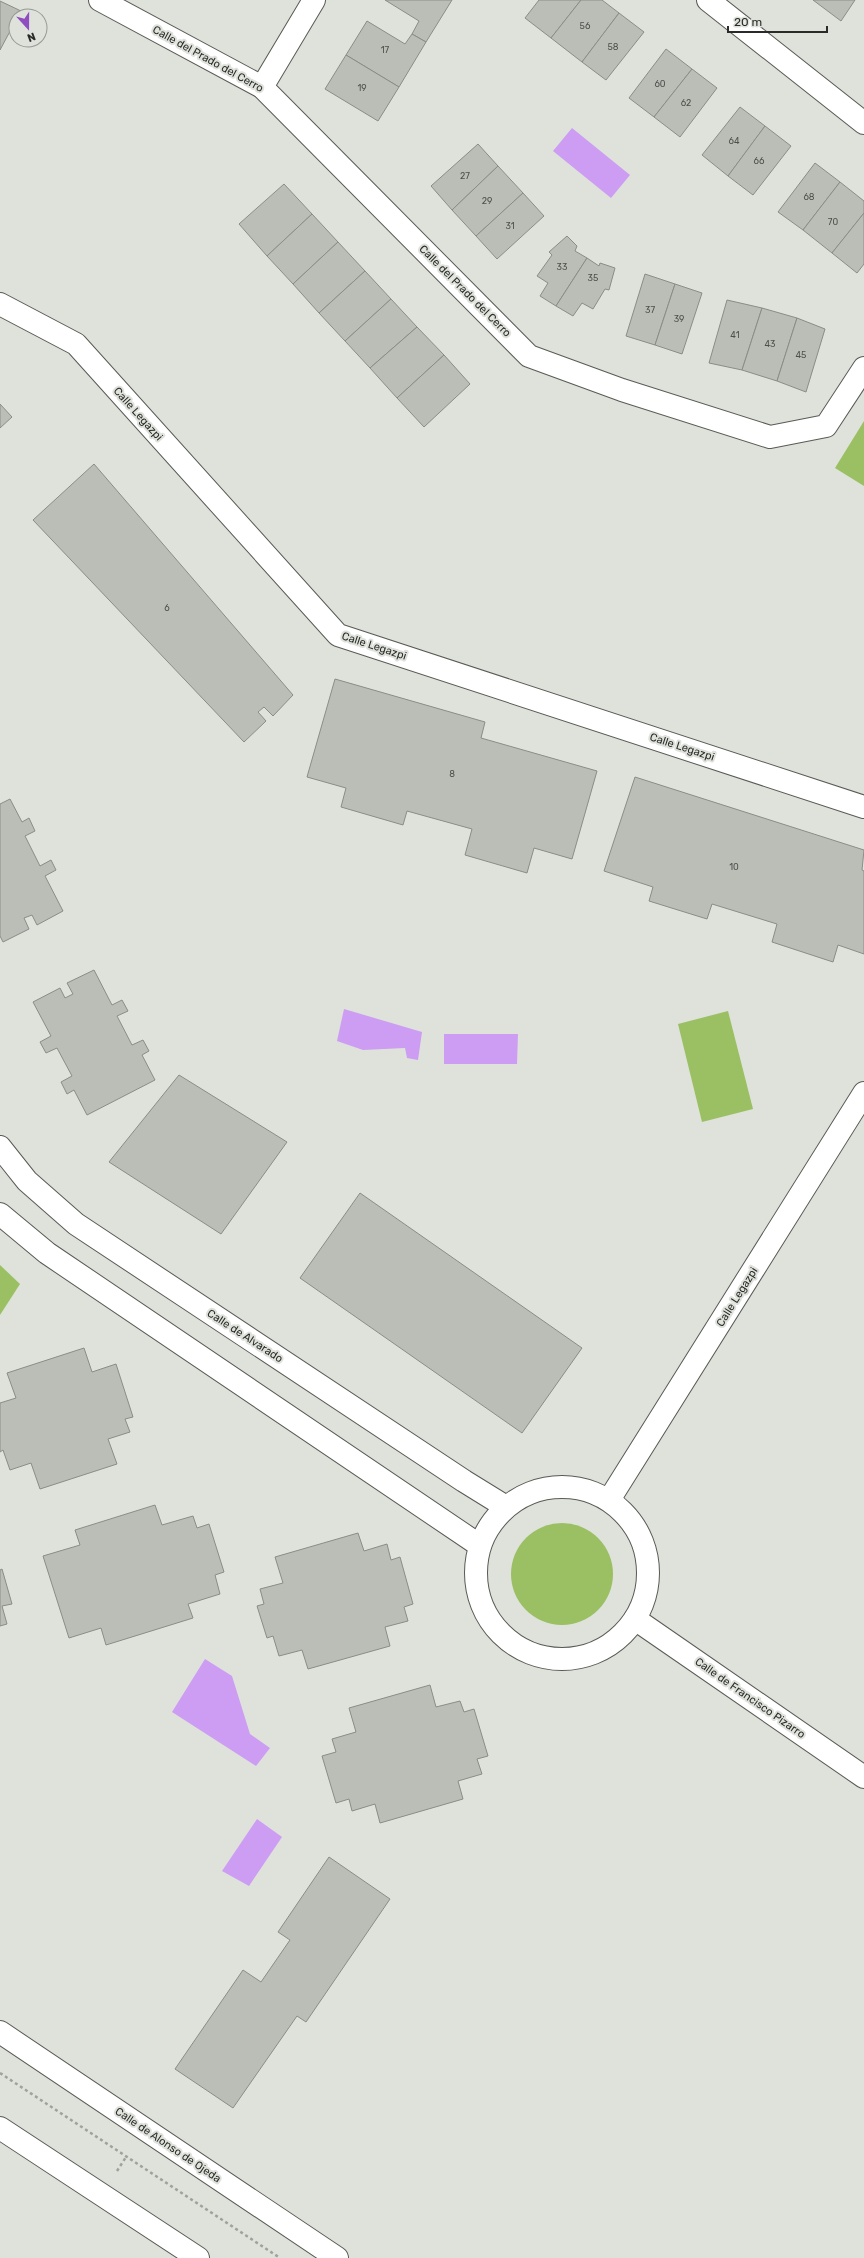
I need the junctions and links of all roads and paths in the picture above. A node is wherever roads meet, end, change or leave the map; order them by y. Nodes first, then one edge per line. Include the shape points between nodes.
1 (100, 0) edge
2 (314, 0) edge
3 (708, 0) edge
4 (262, 87) junction
5 (864, 123) edge
6 (0, 304) edge
7 (864, 368) edge
8 (864, 807) edge
9 (864, 1093) edge
10 (0, 1147) edge
11 (0, 1214) edge
12 (609, 1500) junction
13 (506, 1506) junction
14 (479, 1545) junction
15 (636, 1619) junction
16 (864, 1776) edge
17 (0, 2032) edge
18 (0, 2073) edge
19 (0, 2128) edge
20 (144, 2129) junction
21 (126, 2157) junction
22 (102, 2195) junction
23 (198, 2258) edge
24 (280, 2258) edge
25 (337, 2258) edge

1 - 4 street, Calle del Prado del Cerro
2 - 4 street
3 - 5 street
4 - 7 street, Calle del Prado del Cerro via 529,356 622,390 770,437 826,426
6 - 8 street, Calle Legazpi via 76,344 338,635
9 - 12 street, Calle Legazpi
10 - 13 street, Calle de Alvarado via 27,1181 76,1224 464,1481
11 - 14 street via 46,1252
12 - 13 street via 574,1487 538,1489
12 - 15 street via 633,1523 647,1554 648,1588
13 - 14 street via 490,1524
14 - 15 street via 475,1576 482,1607 499,1633 532,1655 571,1659 608,1647
15 - 16 street, Calle de Francisco Pizarro
17 - 20 street, Calle de Alonso de Ojeda
18 - 21 path
19 - 22 street
20 - 21 path
20 - 25 street, Calle de Alonso de Ojeda
21 - 22 path
21 - 24 path
22 - 23 street

